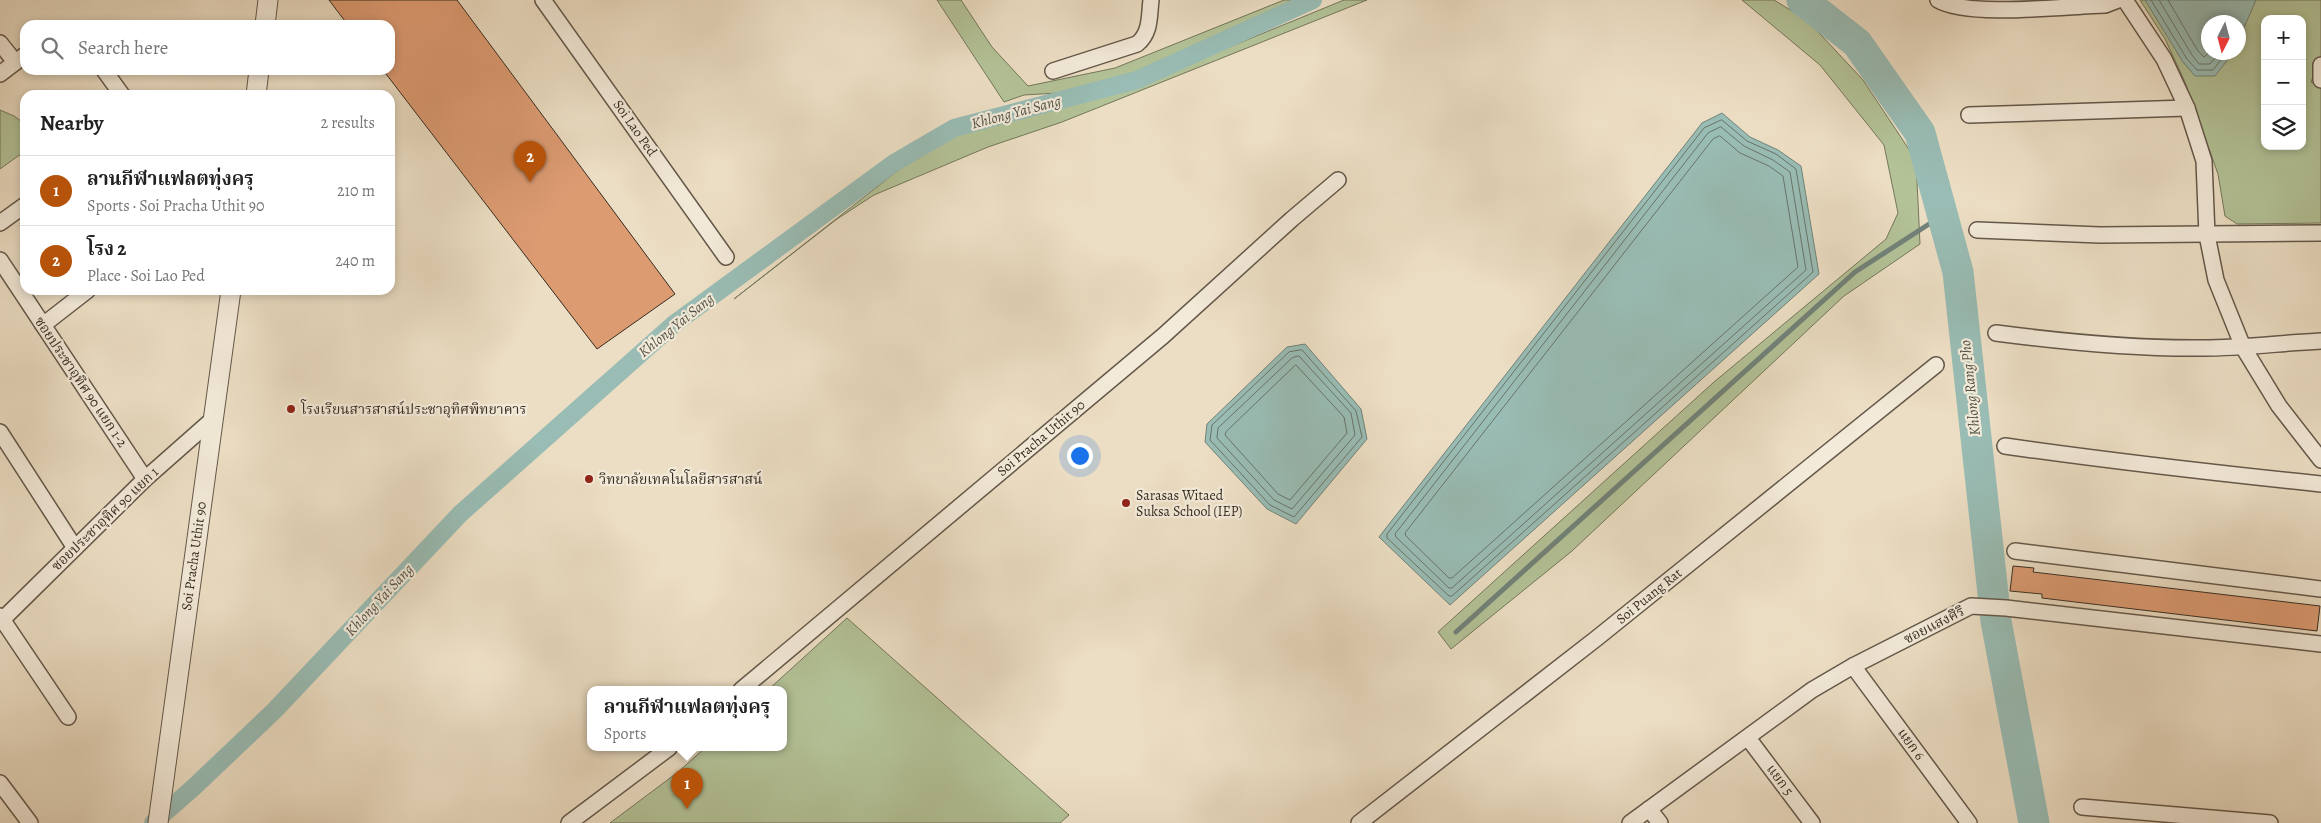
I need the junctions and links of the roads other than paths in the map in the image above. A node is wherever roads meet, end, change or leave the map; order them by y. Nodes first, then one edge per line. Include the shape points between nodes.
1 (268, 0) edge
2 (543, 0) edge
3 (1151, 0) edge
4 (1938, 0) edge
5 (2118, 0) edge
6 (2125, 0) edge
7 (266, 20) edge
8 (0, 43) edge
9 (20, 59) edge
10 (2321, 65) edge
11 (1053, 71) dead end
12 (0, 74) edge
13 (108, 75) edge
14 (258, 75) edge
15 (2321, 80) edge
16 (118, 90) edge
17 (257, 90) edge
18 (2186, 108) junction
19 (1969, 115) dead end
20 (1338, 180) dead end
21 (20, 209) edge
22 (0, 223) edge
23 (1977, 230) dead end
24 (2321, 233) edge
25 (2207, 235) junction
26 (726, 257) dead end
27 (0, 260) edge
28 (20, 290) edge
29 (24, 295) edge
30 (81, 295) edge
31 (230, 295) edge
32 (43, 324) junction
33 (1996, 334) dead end
34 (2321, 341) edge
35 (2243, 347) junction
36 (1936, 365) dead end
37 (213, 419) junction
38 (0, 432) edge
39 (2005, 446) dead end
40 (2321, 460) edge
41 (145, 479) junction
42 (2321, 484) edge
43 (75, 548) junction
44 (2015, 551) dead end
45 (2321, 588) edge
46 (1, 620) edge
47 (2321, 644) edge
48 (1853, 666) junction
49 (746, 686) edge
50 (68, 717) dead end
51 (1748, 738) junction
52 (665, 751) edge
53 (0, 783) edge
54 (2082, 807) dead end
55 (1649, 809) junction
56 (30, 823) edge
57 (158, 823) edge
58 (569, 823) edge
59 (1360, 823) edge
60 (1630, 823) edge
61 (1660, 823) edge
62 (1812, 823) edge
63 (1969, 823) edge
64 (2270, 823) edge

1 - 7 street
2 - 26 street, Soi Lao Ped
3 - 11 street via 1148,28 1144,38 1136,44
4 - 5 street via 1954,7 1989,9 2105,4
6 - 18 street via 2164,59
8 - 9 street
9 - 12 street
10 - 15 street
13 - 16 street
14 - 17 street
18 - 19 street
18 - 25 street via 2204,162
20 - 49 street, Soi Pracha Uthit 90 via 1163,336
21 - 22 street
23 - 25 street
24 - 25 street
25 - 35 street via 2216,280
27 - 28 street, ซอยประชาอุทิศ 90 แยก 1-2
29 - 32 street, ซอยประชาอุทิศ 90 แยก 1-2
30 - 32 street
31 - 37 street, Soi Pracha Uthit 90
32 - 41 street, ซอยประชาอุทิศ 90 แยก 1-2
33 - 35 street via 2123,346
34 - 35 street
35 - 40 street via 2279,406
36 - 59 street, Soi Puang Rat via 1597,638
37 - 41 street, ซอยประชาอุทิศ 90 แยก 1
37 - 57 street, Soi Pracha Uthit 90
38 - 43 street
39 - 42 street via 2122,464 2208,470
41 - 43 street, ซอยประชาอุทิศ 90 แยก 1
43 - 46 street, ซอยประชาอุทิศ 90 แยก 1
44 - 45 street
46 - 50 street
47 - 48 street, ซอยแสงศิริ via 1971,606
48 - 51 street, ซอยแสงศิริ via 1812,690
48 - 63 street, แยก 6
51 - 55 street, ซอยแสงศิริ
51 - 62 street, แยก 5
52 - 58 street
53 - 56 street
54 - 64 street
55 - 60 street, ซอยแสงศิริ
55 - 61 street

